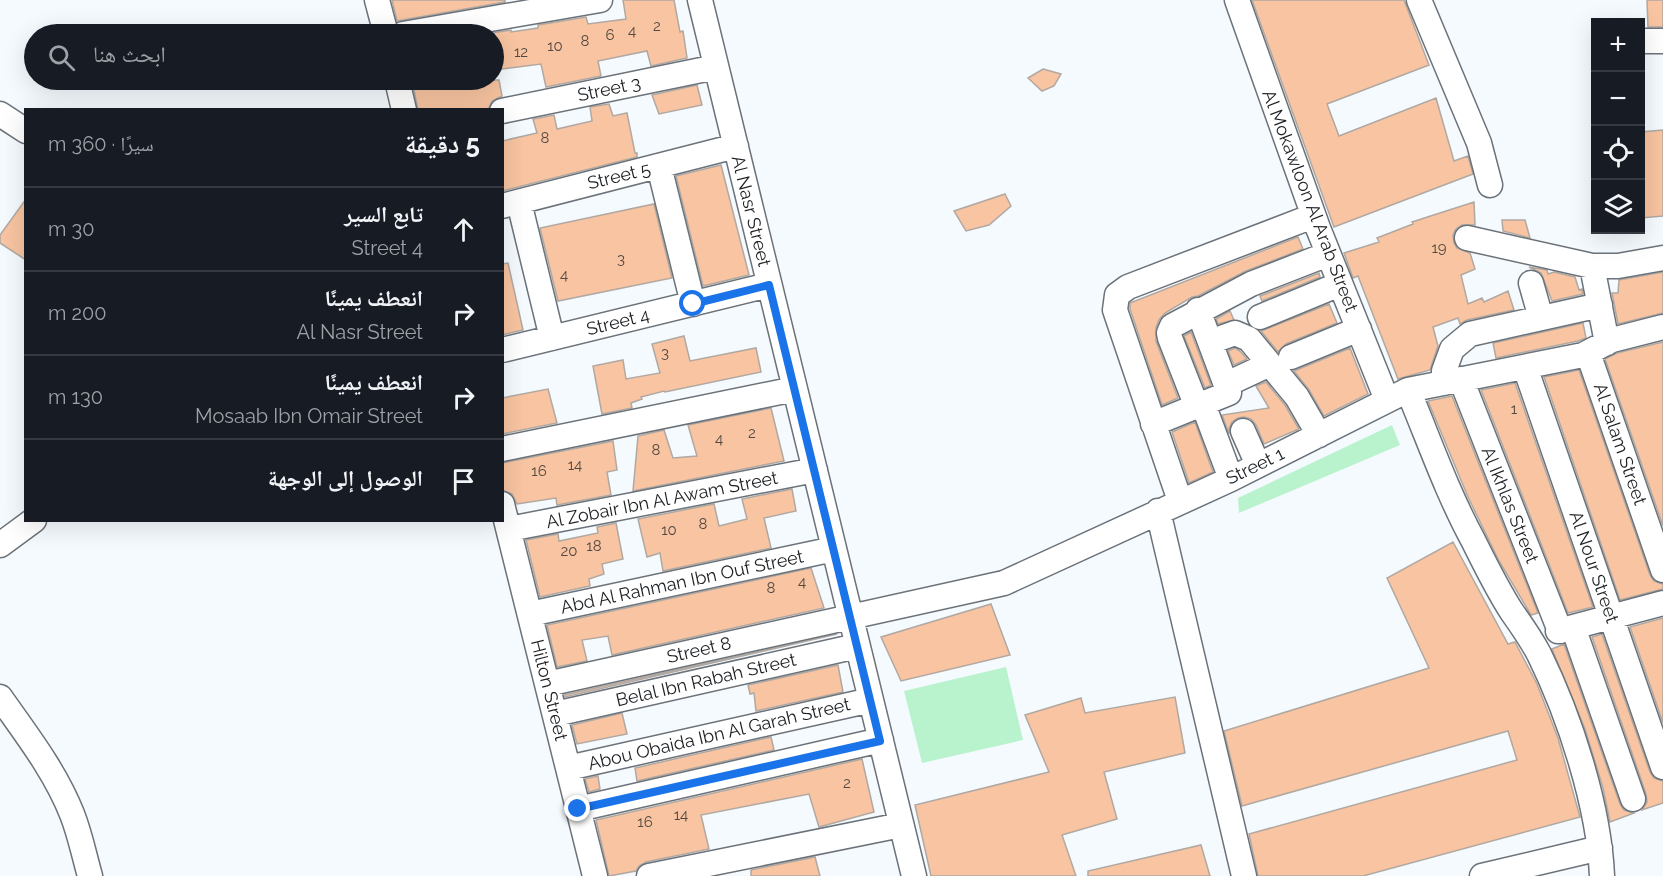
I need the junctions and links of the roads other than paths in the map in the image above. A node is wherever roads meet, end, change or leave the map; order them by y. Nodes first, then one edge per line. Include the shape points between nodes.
1 (377, 0) edge
2 (600, 0) edge
3 (700, 0) edge
4 (1237, 0) edge
5 (1419, 0) edge
6 (383, 24) edge
7 (461, 24) edge
8 (1645, 41) edge
9 (1663, 41) edge
10 (716, 67) junction
11 (399, 90) edge
12 (404, 108) edge
13 (504, 111) edge
14 (0, 114) edge
15 (24, 130) edge
16 (736, 146) junction
17 (659, 166) junction
18 (1490, 185) dead end
19 (511, 204) edge
20 (1313, 216) junction
21 (1467, 238) dead end
22 (1328, 254) junction
23 (1663, 258) edge
24 (1592, 266) junction
25 (1531, 283) dead end
26 (1340, 284) junction
27 (769, 285) junction
28 (693, 304) junction
29 (1600, 306) junction
30 (1198, 310) junction
31 (1260, 317) dead end
32 (1541, 318) junction
33 (1663, 327) edge
34 (1359, 329) junction
35 (552, 338) junction
36 (1210, 342) junction
37 (1598, 348) junction
38 (504, 350) edge
39 (1280, 360) junction
40 (1525, 367) junction
41 (1453, 381) junction
42 (1227, 384) junction
43 (795, 389) junction
44 (1398, 395) junction
45 (1200, 405) junction
46 (1154, 424) junction
47 (1243, 431) dead end
48 (1319, 435) junction
49 (504, 449) edge
50 (1258, 465) junction
51 (815, 470) junction
52 (1231, 479) junction
53 (1169, 506) junction
54 (504, 511) edge
55 (31, 522) edge
56 (509, 529) junction
57 (0, 545) edge
58 (834, 549) junction
59 (1663, 570) edge
60 (1663, 603) edge
61 (530, 614) junction
62 (850, 616) junction
63 (1611, 617) junction
64 (1566, 629) junction
65 (1530, 638) junction
66 (857, 646) junction
67 (547, 684) junction
68 (0, 697) edge
69 (871, 700) junction
70 (555, 714) junction
71 (880, 741) junction
72 (1663, 767) edge
73 (568, 768) junction
74 (1633, 799) dead end
75 (578, 809) junction
76 (901, 825) junction
77 (1600, 848) junction
78 (90, 876) edge
79 (595, 876) edge
80 (649, 876) edge
81 (914, 876) edge
82 (1244, 876) edge
83 (1482, 876) edge
84 (1602, 876) edge

1 - 6 street
2 - 7 street
3 - 10 street, Al Nasr Street
4 - 20 street, Al Mokawloon Al Arab Street
5 - 18 street via 1479,143
8 - 9 street
10 - 13 street, Street 3
10 - 16 street, Al Nasr Street
11 - 12 street
14 - 15 street
16 - 17 street, Street 5
16 - 27 street, Al Nasr Street
17 - 19 street, Street 5
17 - 28 street
19 - 35 street
20 - 22 street, Al Mokawloon Al Arab Street
20 - 46 street via 1128,286 1117,295 1115,310
21 - 24 street
22 - 26 street, Al Mokawloon Al Arab Street
22 - 30 street
23 - 24 street
24 - 29 street, Al Salam Street
25 - 32 street
26 - 31 street
26 - 34 street, Al Mokawloon Al Arab Street
27 - 28 street, Street 4
27 - 43 street, Al Nasr Street
28 - 35 street, Street 4
29 - 32 street
29 - 37 street, Al Salam Street
30 - 36 street
30 - 45 street via 1172,326 1169,333
32 - 41 street via 1481,330 1460,340 1444,371
33 - 37 street, Street 1
34 - 39 street
34 - 44 street, Al Mokawloon Al Arab Street
35 - 38 street, Street 4
36 - 39 street via 1227,334 1243,335
36 - 42 street
37 - 40 street, Street 1
37 - 59 street, Al Salam Street
39 - 42 street
39 - 48 street
40 - 41 street, Street 1
40 - 63 street, Al Nour Street
41 - 44 street, Street 1
41 - 64 street, Al Ikhlas Street
42 - 45 street via 1228,394
43 - 49 street
43 - 51 street, Al Nasr Street
44 - 48 street, Street 1
44 - 65 street, Al Mokawloon Al Arab Street via 1445,480 1471,538
45 - 46 street
45 - 52 street
46 - 53 street
47 - 50 street
48 - 50 street, Street 1
50 - 52 street, Street 1
51 - 56 street, Al Zobair Ibn Al Awam Street
51 - 58 street, Al Nasr Street
52 - 53 street, Street 1
53 - 62 street, Street 1 via 1004,583
53 - 82 street
54 - 56 street, Hilton Street
55 - 57 street
56 - 61 street, Hilton Street
58 - 61 street, Abd Al Rahman Ibn Ouf Street
58 - 62 street, Al Nasr Street
60 - 63 street
61 - 67 street, Hilton Street
62 - 66 street, Al Nasr Street
62 - 67 street, Street 8
63 - 64 street
63 - 72 street, Al Nour Street
64 - 65 street
64 - 74 street, Al Ikhlas Street
65 - 77 street, Al Mokawloon Al Arab Street via 1576,748
66 - 69 street, Al Nasr Street
66 - 70 street, Belal Ibn Rabah Street
67 - 70 street, Hilton Street
68 - 78 street via 63,795
69 - 71 street, Al Nasr Street
69 - 73 street, Abou Obaida Ibn Al Garah Street
70 - 73 street, Hilton Street
71 - 75 street
71 - 76 street, Al Nasr Street
73 - 75 street, Hilton Street
75 - 79 street, Hilton Street
76 - 80 street
76 - 81 street, Al Nasr Street
77 - 83 street
77 - 84 street, Al Mokawloon Al Arab Street

